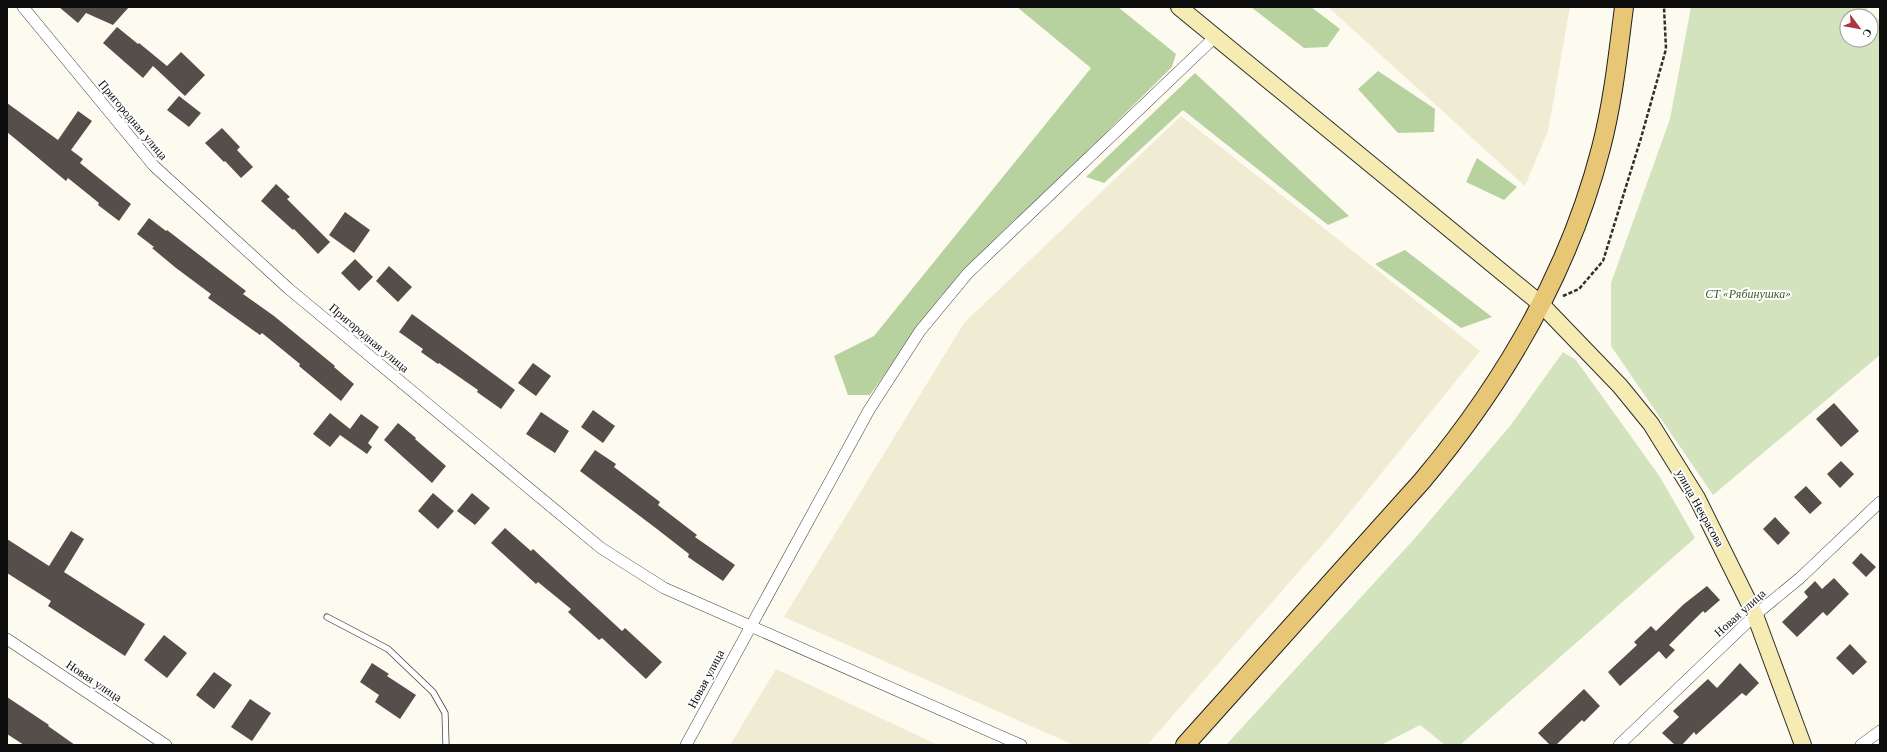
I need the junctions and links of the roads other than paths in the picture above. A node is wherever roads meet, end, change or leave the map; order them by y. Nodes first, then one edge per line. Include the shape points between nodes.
1 (23, 7) edge
2 (1179, 7) edge
3 (1624, 7) edge
4 (1215, 36) junction
5 (1542, 305) junction
6 (1880, 502) edge
7 (1755, 615) junction
8 (327, 617) dead end
9 (750, 625) junction
10 (7, 639) edge
11 (1880, 731) edge
12 (166, 745) edge
13 (446, 745) edge
14 (686, 745) edge
15 (1021, 745) edge
16 (1185, 745) edge
17 (1619, 745) edge
18 (1802, 745) edge
19 (1861, 745) edge

1 - 9 street, Пригородная улица via 154,166 289,288 601,548 664,588
2 - 4 street, улица Некрасова
3 - 5 main road via 1601,149 1585,201
4 - 5 street, улица Некрасова
4 - 9 street, Новая улица via 968,274 920,331 869,410
5 - 7 street, улица Некрасова via 1620,386 1651,424 1697,498
5 - 16 main road via 1489,394 1443,456
6 - 7 street, Новая улица via 1800,578
7 - 17 street, Новая улица
7 - 18 street, улица Некрасова
8 - 13 lane via 388,649 433,692 446,713
9 - 14 street, Новая улица
9 - 15 street, Пригородная улица
10 - 12 street, Новая улица
11 - 19 street

